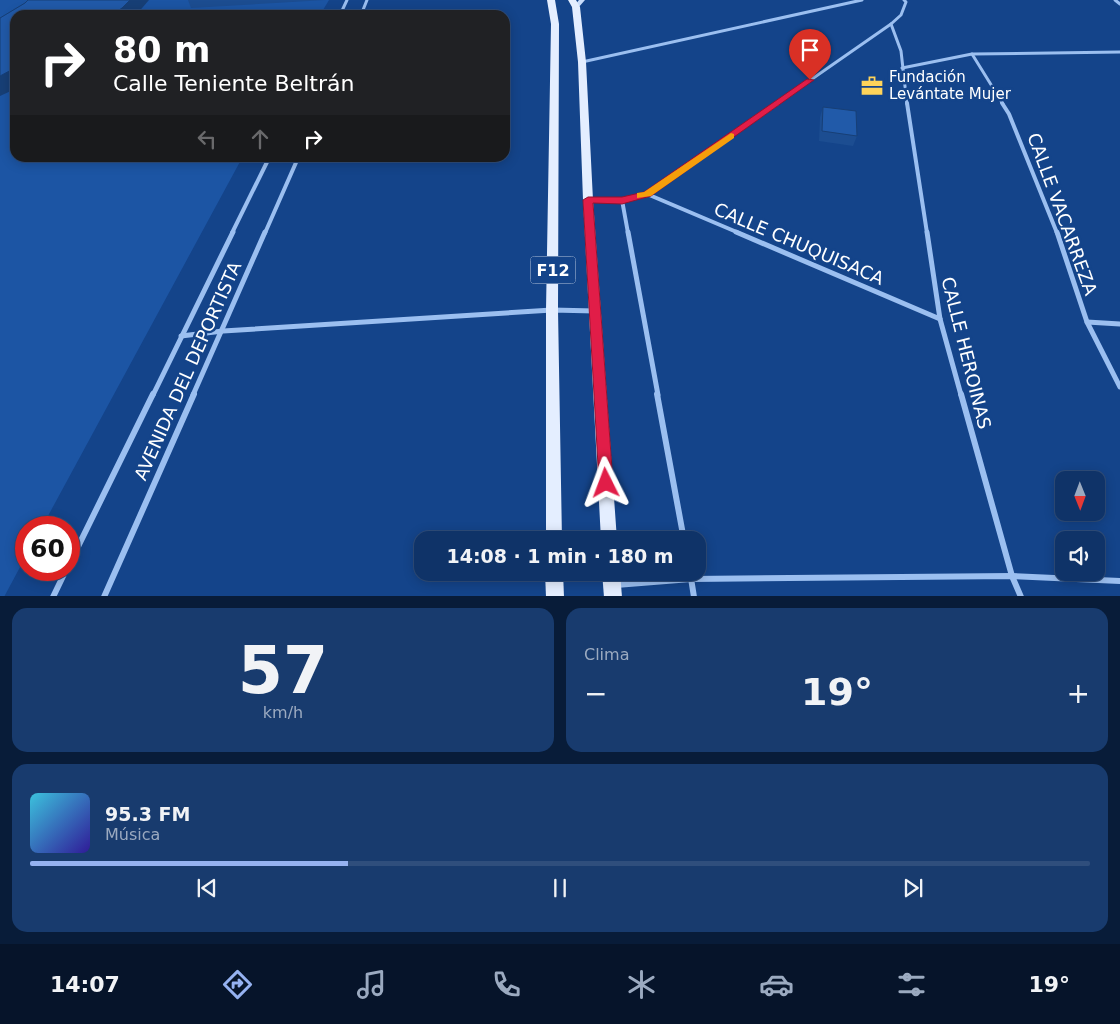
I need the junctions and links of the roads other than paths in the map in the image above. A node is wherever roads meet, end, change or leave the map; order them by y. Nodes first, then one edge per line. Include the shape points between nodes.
1 (551, 0) edge
2 (862, 0) edge
3 (904, 0) edge
4 (1115, 0) edge
5 (577, 2) edge
6 (1120, 4) edge
7 (891, 24) junction
8 (1120, 52) edge
9 (972, 54) junction
10 (582, 62) junction
11 (902, 68) junction
12 (267, 162) edge
13 (296, 162) edge
14 (647, 194) junction
15 (588, 200) junction
16 (622, 200) junction
17 (552, 310) junction
18 (596, 311) junction
19 (940, 320) junction
20 (1086, 322) junction
21 (1120, 324) edge
22 (223, 331) junction
23 (180, 336) junction
24 (1120, 387) edge
25 (554, 531) edge
26 (609, 531) edge
27 (682, 531) edge
28 (80, 542) edge
29 (706, 576) edge
30 (1012, 576) junction
31 (60, 581) edge
32 (554, 581) edge
33 (647, 581) edge
34 (691, 581) edge
35 (1120, 581) edge
36 (612, 585) edge
37 (53, 596) edge
38 (104, 596) edge
39 (555, 596) edge
40 (694, 596) edge
41 (1020, 596) edge

1 - 17 main road, F12 via 555,24
2 - 10 street
3 - 7 street via 901,15
4 - 6 street
5 - 10 main road, F12
7 - 11 street, CALLE HEROINAS via 903,51
7 - 14 street
8 - 9 street
9 - 11 street
9 - 20 street, CALLE VACARREZA via 1009,114 1065,253
10 - 15 main road, F12
11 - 19 street, CALLE HEROINAS
12 - 23 street, AVENIDA DEL DEPORTISTA
13 - 22 street, AVENIDA DEL DEPORTISTA
14 - 16 street
14 - 19 street, CALLE CHUQUISACA
15 - 16 street
15 - 18 main road, F12
16 - 27 street
17 - 18 street
17 - 22 street
17 - 25 main road, F12
18 - 26 main road, F12
19 - 30 street, CALLE HEROINAS
20 - 21 street
20 - 24 street, CALLE VACARREZA
22 - 23 street
22 - 38 street, AVENIDA DEL DEPORTISTA
23 - 28 street, AVENIDA DEL DEPORTISTA
29 - 30 street
30 - 35 street
30 - 41 street, CALLE HEROINAS
31 - 37 street
32 - 39 main road
33 - 36 street
34 - 40 street

